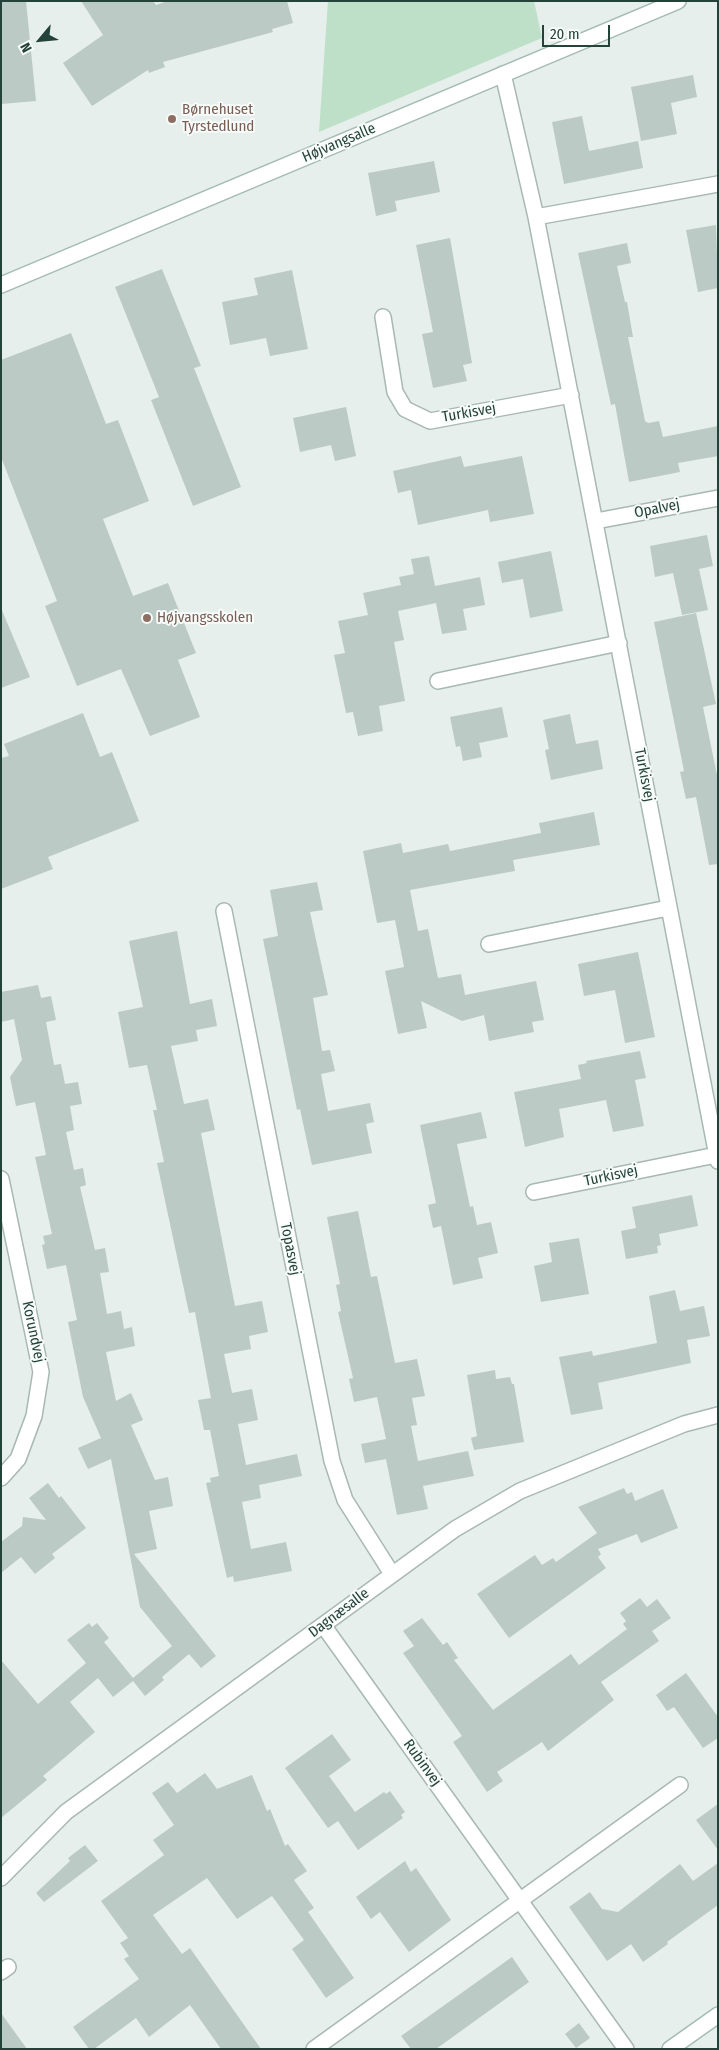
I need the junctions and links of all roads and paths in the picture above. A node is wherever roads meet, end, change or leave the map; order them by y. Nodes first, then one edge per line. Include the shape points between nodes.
1 (678, 1) edge
2 (503, 74) junction
3 (718, 184) edge
4 (536, 218) junction
5 (1, 285) edge
6 (383, 317) dead end
7 (571, 395) junction
8 (718, 498) edge
9 (596, 521) junction
10 (619, 643) junction
11 (438, 681) dead end
12 (668, 908) junction
13 (224, 911) dead end
14 (489, 944) dead end
15 (717, 1158) edge
16 (1, 1179) edge
17 (534, 1192) dead end
18 (718, 1414) edge
19 (1, 1478) edge
20 (392, 1574) junction
21 (323, 1625) junction
22 (680, 1785) dead end
23 (1, 1878) edge
24 (521, 1900) junction
25 (718, 2015) edge
26 (314, 2049) edge
27 (626, 2049) edge
28 (670, 2049) edge

1 - 2 street, Højvangsalle
2 - 4 street, Turkisvej
2 - 5 street, Højvangsalle
3 - 4 street
4 - 7 street, Turkisvej
6 - 7 street, Turkisvej via 395,392 405,409 430,421
7 - 9 street, Turkisvej
8 - 9 street, Opalvej
9 - 10 street, Turkisvej
10 - 11 street
10 - 12 street, Turkisvej
12 - 14 street
12 - 15 street, Turkisvej
13 - 20 street, Topasvej via 332,1460 345,1500
15 - 17 street, Turkisvej
16 - 19 street, Korundvej via 41,1372 34,1416 18,1459
18 - 20 street, Dagnæsalle via 684,1424 520,1491 454,1529
20 - 21 street, Dagnæsalle
21 - 23 street, Dagnæsalle via 66,1812
21 - 24 street, Rubinvej
22 - 24 street
24 - 26 street
24 - 27 street, Rubinvej
25 - 28 street

